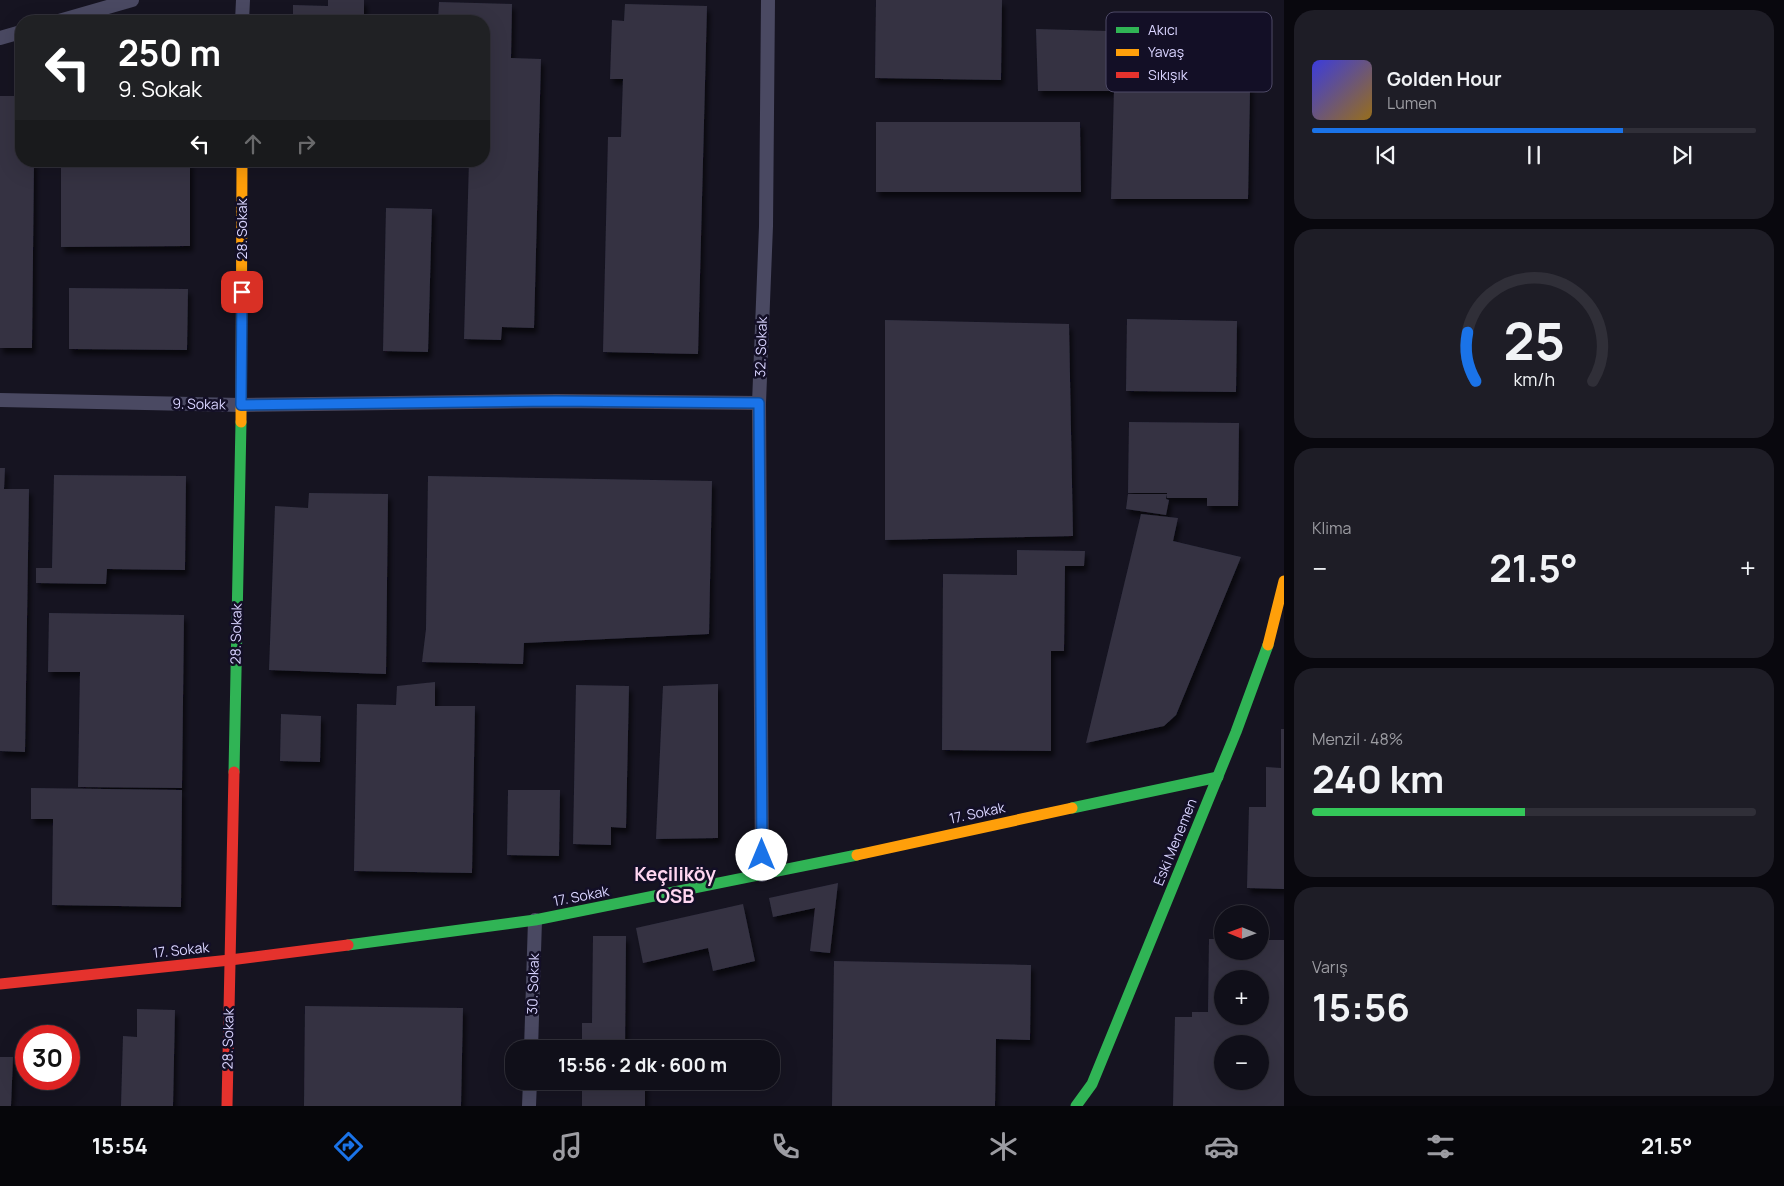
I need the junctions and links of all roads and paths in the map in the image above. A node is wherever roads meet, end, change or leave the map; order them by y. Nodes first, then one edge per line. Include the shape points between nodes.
1 (132, 0) edge
2 (242, 0) edge
3 (768, 0) edge
4 (79, 15) edge
5 (242, 15) edge
6 (15, 34) edge
7 (0, 38) edge
8 (242, 167) edge
9 (0, 400) edge
10 (759, 403) junction
11 (241, 405) junction
12 (1284, 581) edge
13 (1218, 777) junction
14 (762, 875) junction
15 (535, 920) junction
16 (230, 960) junction
17 (0, 984) edge
18 (531, 1040) edge
19 (530, 1090) edge
20 (227, 1106) edge
21 (530, 1106) edge
22 (1076, 1106) edge

1 - 4 street
2 - 5 street
3 - 10 street, 32. Sokak via 766,226
6 - 7 street
8 - 11 street, 28. Sokak
9 - 11 street, 9. Sokak
10 - 11 street, 9. Sokak via 556,401
10 - 14 street, 32. Sokak
11 - 16 street, 28. Sokak
12 - 13 street, Eski Menemen via 1270,642
13 - 14 street, 17. Sokak
13 - 22 street, Eski Menemen via 1092,1084
14 - 15 street, 17. Sokak
15 - 16 street, 17. Sokak
15 - 18 street, 30. Sokak
16 - 17 street, 17. Sokak
16 - 20 street, 28. Sokak
19 - 21 street

